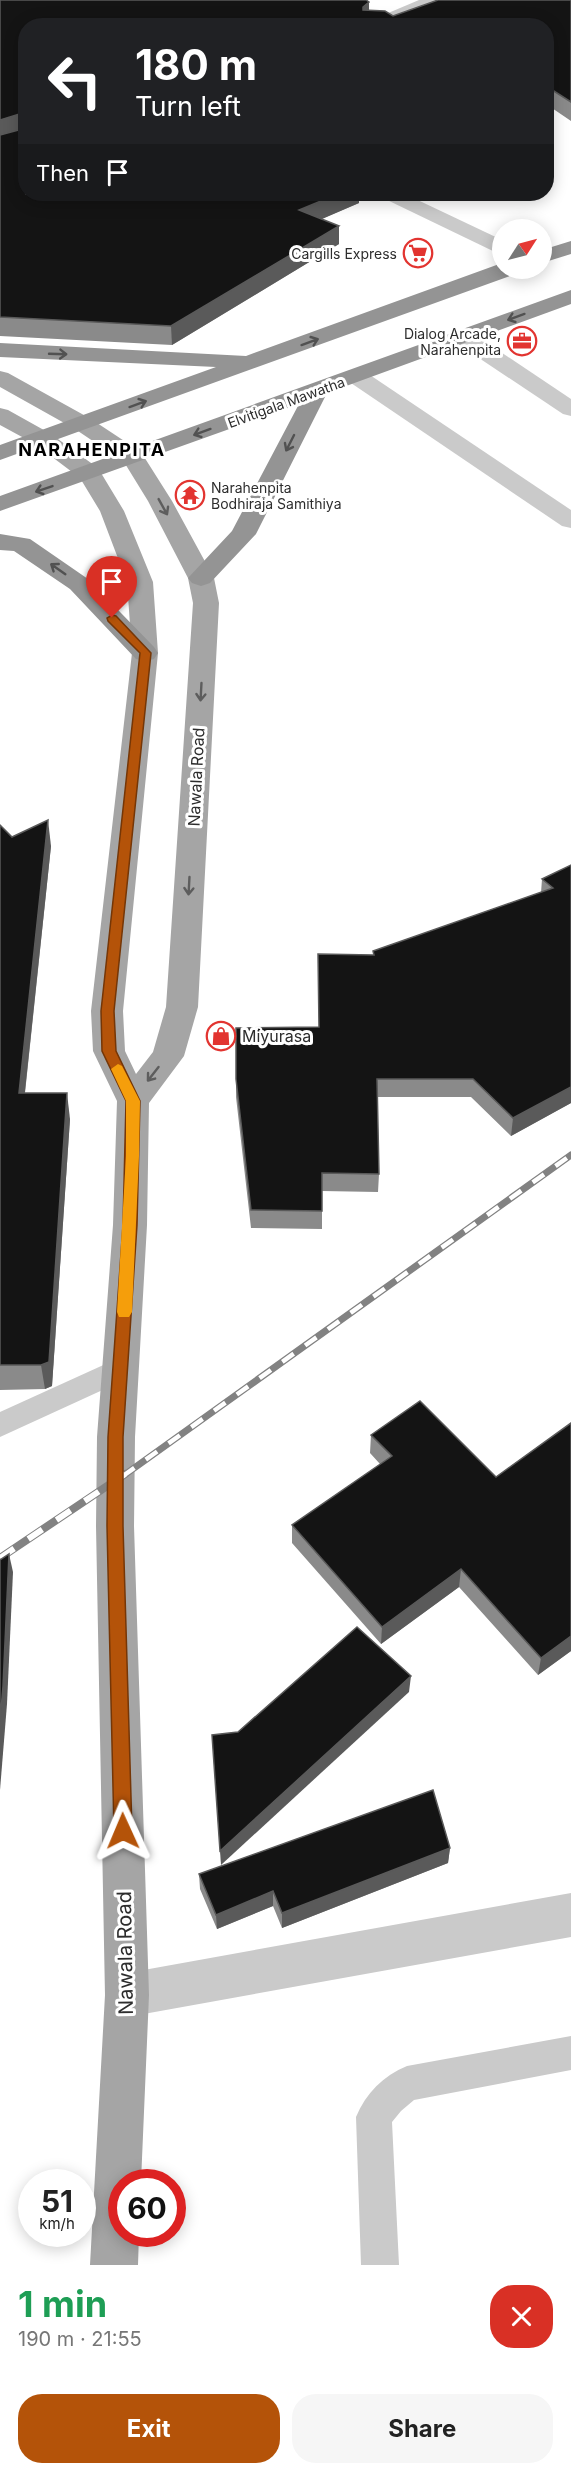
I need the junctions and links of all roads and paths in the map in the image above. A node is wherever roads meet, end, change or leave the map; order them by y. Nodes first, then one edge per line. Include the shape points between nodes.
1 (434, 0) edge
2 (392, 18) edge
3 (405, 201) edge
4 (492, 243) edge
5 (571, 247) edge
6 (552, 254) edge
7 (492, 275) edge
8 (571, 297) edge
9 (463, 337) junction
10 (0, 350) edge
11 (255, 362) junction
12 (356, 376) junction
13 (0, 378) edge
14 (316, 391) junction
15 (571, 409) edge
16 (0, 415) edge
17 (83, 424) junction
18 (43, 439) junction
19 (0, 453) edge
20 (132, 457) junction
21 (89, 473) junction
22 (0, 504) edge
23 (571, 522) edge
24 (0, 542) edge
25 (201, 578) junction
26 (145, 653) junction
27 (133, 1101) junction
28 (121, 1369) junction
29 (0, 1425) edge
30 (571, 1916) edge
31 (127, 1995) junction
32 (571, 2054) edge
33 (114, 2265) edge
34 (380, 2265) edge

1 - 2 street
3 - 4 street
5 - 6 highway
11 -> 7 highway
8 -> 9 highway, Elvitigala Mawatha
9 - 12 highway, Elvitigala Mawatha
9 - 15 street
10 -> 11 highway
17 -> 11 highway
12 - 14 highway, Elvitigala Mawatha
12 - 23 street
13 - 17 main road
14 -> 20 highway, Elvitigala Mawatha
14 -> 25 highway via 243,534
16 - 18 main road
17 - 18 highway
17 - 20 main road
18 - 19 highway
18 - 21 main road
20 - 21 highway, Elvitigala Mawatha
20 -> 25 main road, Nawala Road
21 -> 22 highway, Elvitigala Mawatha
21 - 26 main road, Nawala Road via 112,511 140,582
26 -> 24 highway via 79,584 21,544
25 -> 27 main road, Nawala Road via 206,603 182,1008 168,1056
26 - 27 main road, Nawala Road via 107,1011 109,1051
27 - 28 main road, Nawala Road
28 - 29 lane
28 - 31 main road, Nawala Road via 115,1526
30 - 31 street
31 - 33 main road, Nawala Road
32 - 34 lane via 407,2084 388,2098 374,2117

